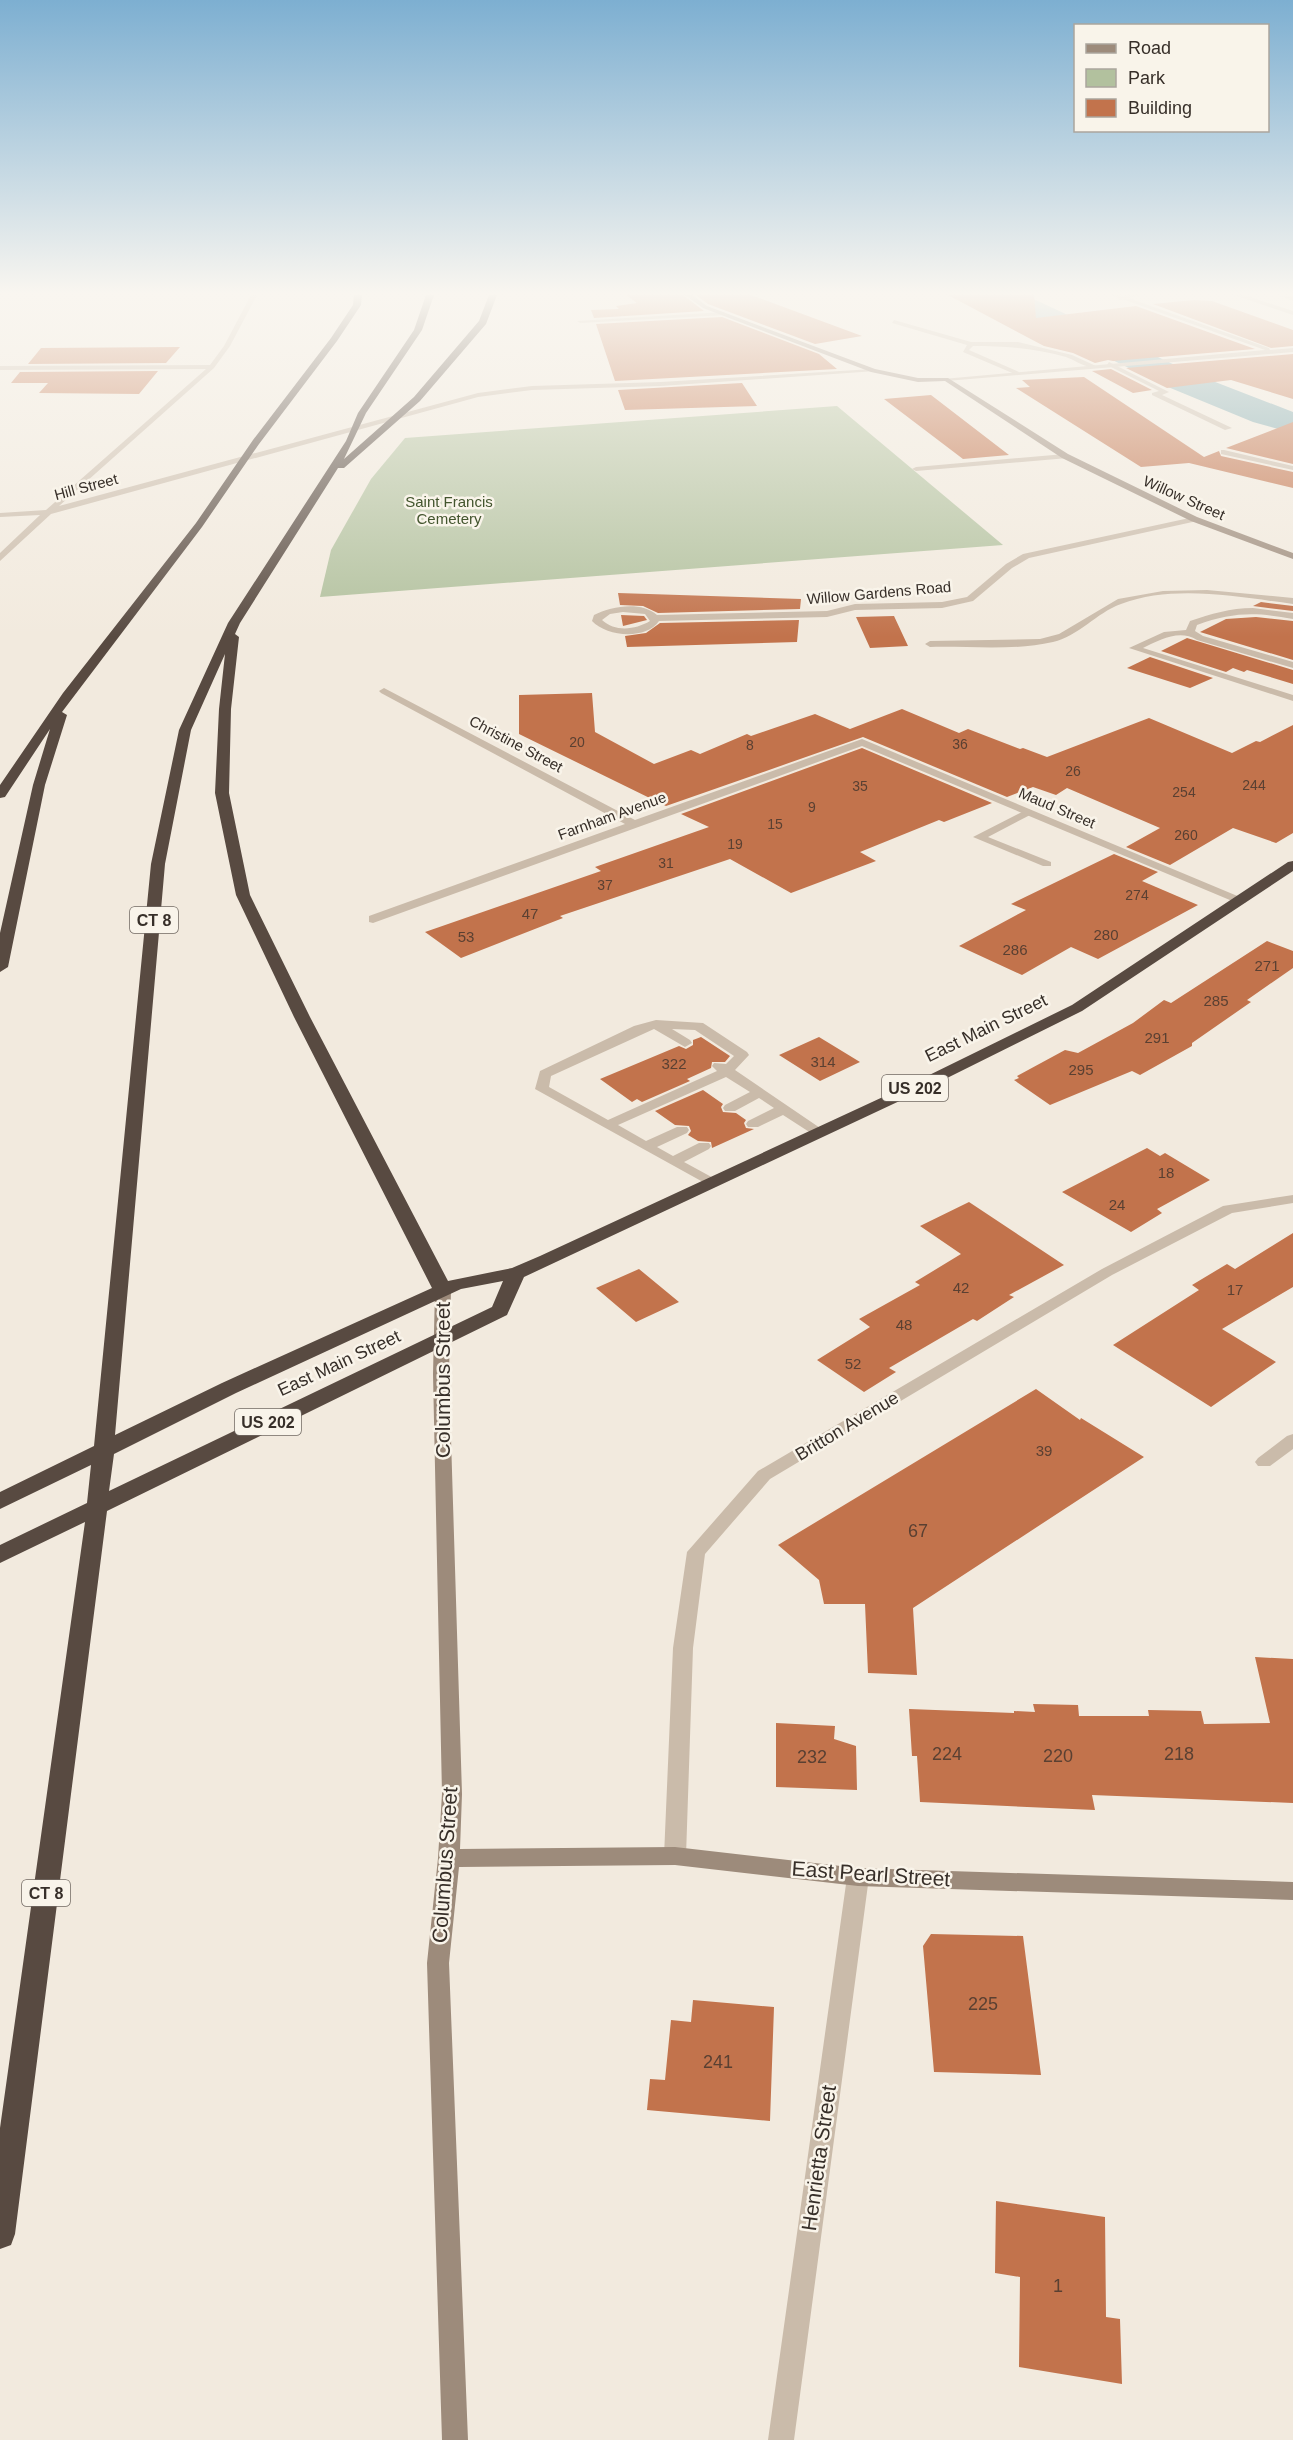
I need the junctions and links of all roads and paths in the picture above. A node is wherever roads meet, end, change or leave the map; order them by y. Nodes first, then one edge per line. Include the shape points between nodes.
1 (165, 409) edge
2 (281, 409) edge
3 (365, 409) edge
4 (405, 409) edge
5 (428, 409) edge
6 (992, 409) edge
7 (1186, 409) edge
8 (1228, 428) dead end
9 (1224, 452) dead end
10 (1065, 456) junction
11 (1293, 468) edge
12 (916, 469) dead end
13 (328, 477) junction
14 (48, 512) junction
15 (0, 515) edge
16 (1194, 519) junction
17 (1293, 556) edge
18 (0, 558) edge
19 (1293, 601) edge
20 (1293, 616) edge
21 (655, 618) junction
22 (234, 623) junction
23 (1190, 632) junction
24 (930, 644) dead end
25 (1293, 665) edge
26 (384, 691) dead end
27 (67, 696) junction
28 (1293, 698) edge
29 (862, 742) joint
30 (0, 794) edge
31 (1028, 812) junction
32 (633, 824) junction
33 (1047, 864) dead end
34 (1293, 865) edge
35 (1241, 900) junction
36 (373, 919) dead end
37 (0, 967) edge
38 (656, 1024) junction
39 (685, 1043) dead end
40 (722, 1068) junction
41 (759, 1093) junction
42 (730, 1108) dead end
43 (784, 1109) junction
44 (753, 1124) dead end
45 (607, 1125) junction
46 (682, 1130) dead end
47 (819, 1132) junction
48 (646, 1146) junction
49 (704, 1146) dead end
50 (674, 1161) junction
51 (712, 1183) junction
52 (1293, 1199) edge
53 (516, 1273) junction
54 (442, 1290) junction
55 (441, 1340) junction
56 (1293, 1440) edge
57 (1264, 1462) dead end
58 (0, 1501) edge
59 (0, 1555) edge
60 (675, 1856) junction
61 (449, 1858) junction
62 (858, 1877) junction
63 (1293, 1891) edge
64 (0, 2234) edge
65 (455, 2440) edge
66 (781, 2440) edge

1 - 14 street
2 - 27 highway via 192,534
3 - 13 highway, CT 8
4 - 13 highway
5 - 14 street, Hill Street
6 - 10 main road, Willow Street
7 - 8 street
9 - 11 street
10 - 12 street
10 - 16 main road, Willow Street
13 - 22 highway, CT 8
14 - 15 street, Hill Street
14 - 18 street
16 - 17 main road, Willow Street
16 - 21 street, Willow Gardens Road via 1026,556 970,599 942,605 855,607 826,614
19 - 24 street via 1191,592 1150,596 1119,602 1053,639
20 - 23 street via 1246,608 1226,611 1192,623
21 - 21 street, Willow Gardens Road via 648,612 623,609 607,612 597,621 605,627 623,630 650,626
22 - 54 highway via 222,793 243,895
22 - 64 highway, CT 8 via 185,730 158,864 92,1552
23 - 25 street
23 - 28 street via 1167,634 1134,648
26 - 32 street, Christine Street
27 - 30 highway
27 - 37 highway via 39,785
29 - 31 street, Maud Street
29 - 32 street, Farnham Avenue
31 - 33 street via 980,837
31 - 35 street, Maud Street
32 - 36 street, Farnham Avenue
34 - 35 highway, East Main Street / US 202
35 - 47 highway, East Main Street / US 202 via 1077,1008
38 - 39 street
38 - 40 street via 698,1026 742,1055
38 - 45 street via 545,1074 542,1089
40 - 41 street
40 - 45 street
41 - 42 street
41 - 43 street
43 - 44 street
43 - 47 street
45 - 48 street
46 - 48 street
47 - 51 highway, East Main Street / US 202
48 - 50 street
49 - 50 street
50 - 51 street
51 - 53 highway, East Main Street / US 202
52 - 60 street, Britton Avenue via 1228,1209 1107,1272 764,1476 696,1552 683,1647
53 - 54 highway, East Main Street / US 202
53 - 55 highway, East Main Street / US 202 via 500,1311
54 - 55 main road, Columbus Street
54 - 58 highway, East Main Street / US 202 via 229,1388
55 - 59 highway, East Main Street / US 202
55 - 61 main road, Columbus Street via 452,1794
56 - 57 street
60 - 61 main road, East Pearl Street
60 - 62 main road, East Pearl Street
61 - 65 main road, Columbus Street via 438,1964
62 - 63 main road, East Pearl Street
62 - 66 street, Henrietta Street

